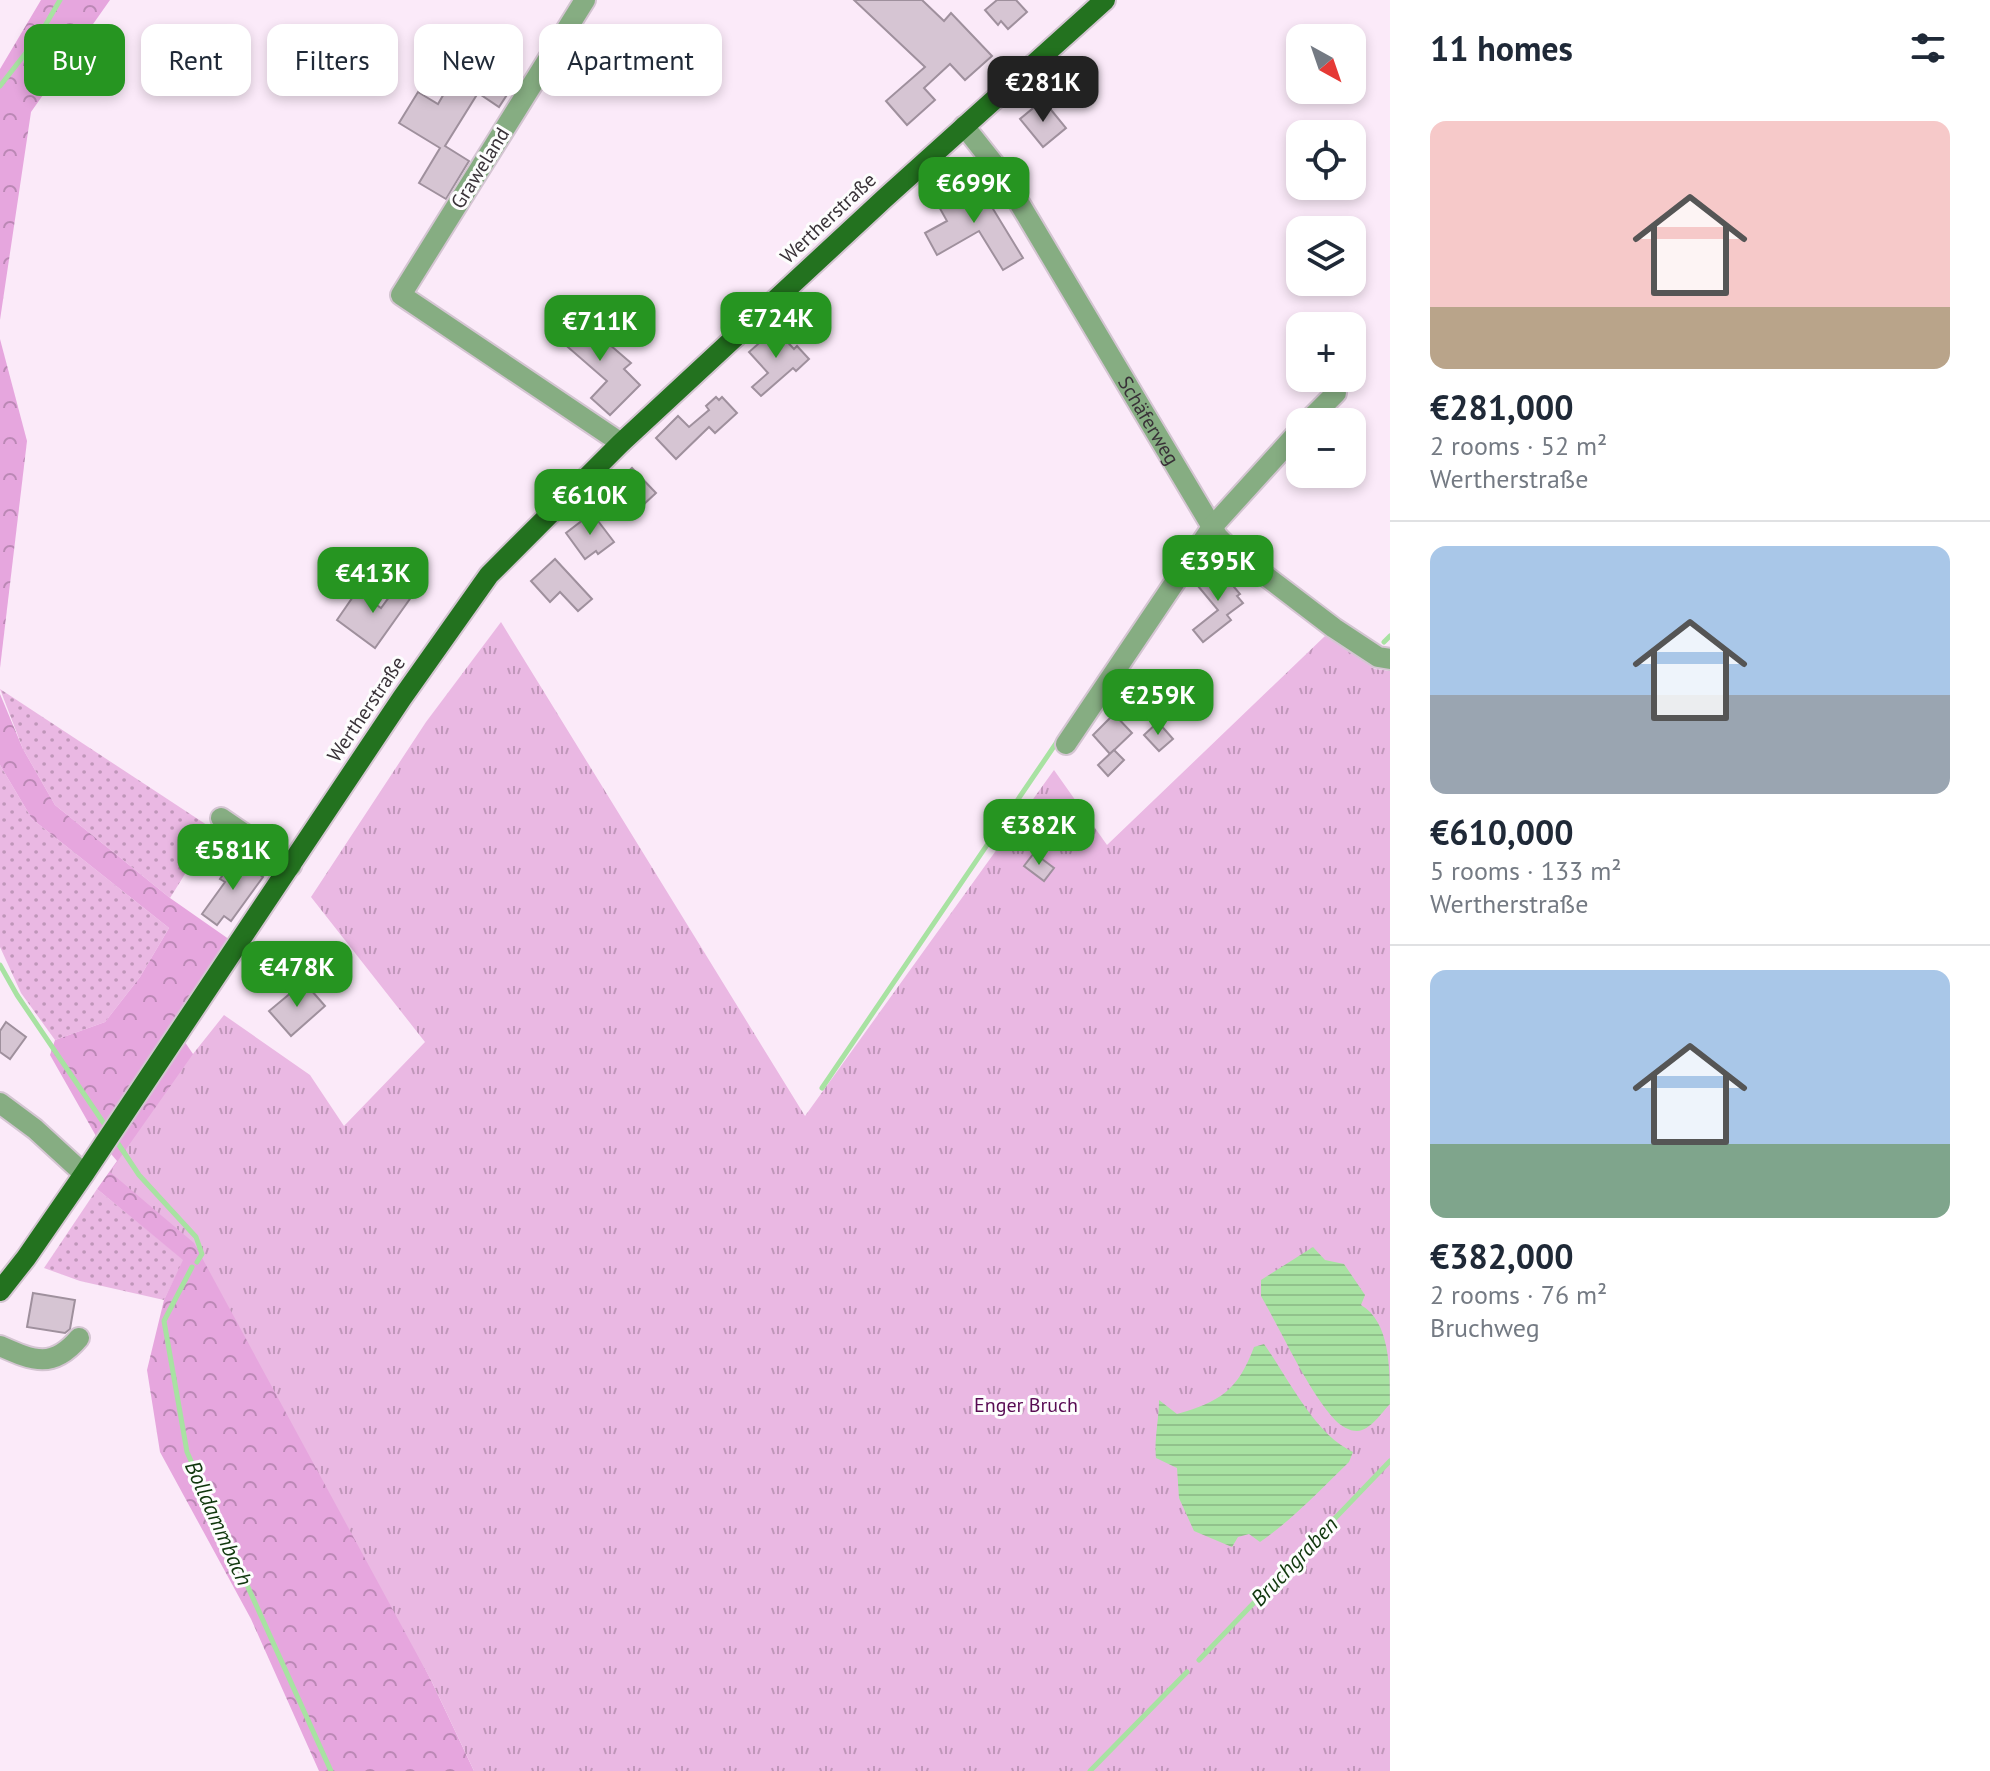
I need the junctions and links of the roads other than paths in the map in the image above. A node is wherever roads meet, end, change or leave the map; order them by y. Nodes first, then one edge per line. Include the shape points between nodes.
1 (585, 0) edge
2 (1105, 0) edge
3 (964, 126) junction
4 (1336, 393) dead end
5 (1321, 408) edge
6 (621, 443) junction
7 (1286, 445) edge
8 (1212, 527) junction
9 (1390, 659) edge
10 (1066, 744) dead end
11 (221, 818) dead end
12 (291, 866) junction
13 (0, 1103) edge
14 (89, 1166) junction
15 (0, 1291) edge
16 (79, 1338) dead end
17 (0, 1346) edge

1 - 6 street, Graweland via 401,295
2 - 3 main road, Wertherstraße
3 - 6 main road, Wertherstraße
3 - 8 street, Schäferweg via 1002,174
4 - 5 street
6 - 12 main road, Wertherstraße via 489,575
7 - 8 street
8 - 9 street, Schäferweg via 1229,548 1297,601 1378,657
8 - 10 street
11 - 12 street
12 - 14 main road, Wertherstraße
13 - 14 street
14 - 15 main road, Wertherstraße
16 - 17 street via 50,1360

